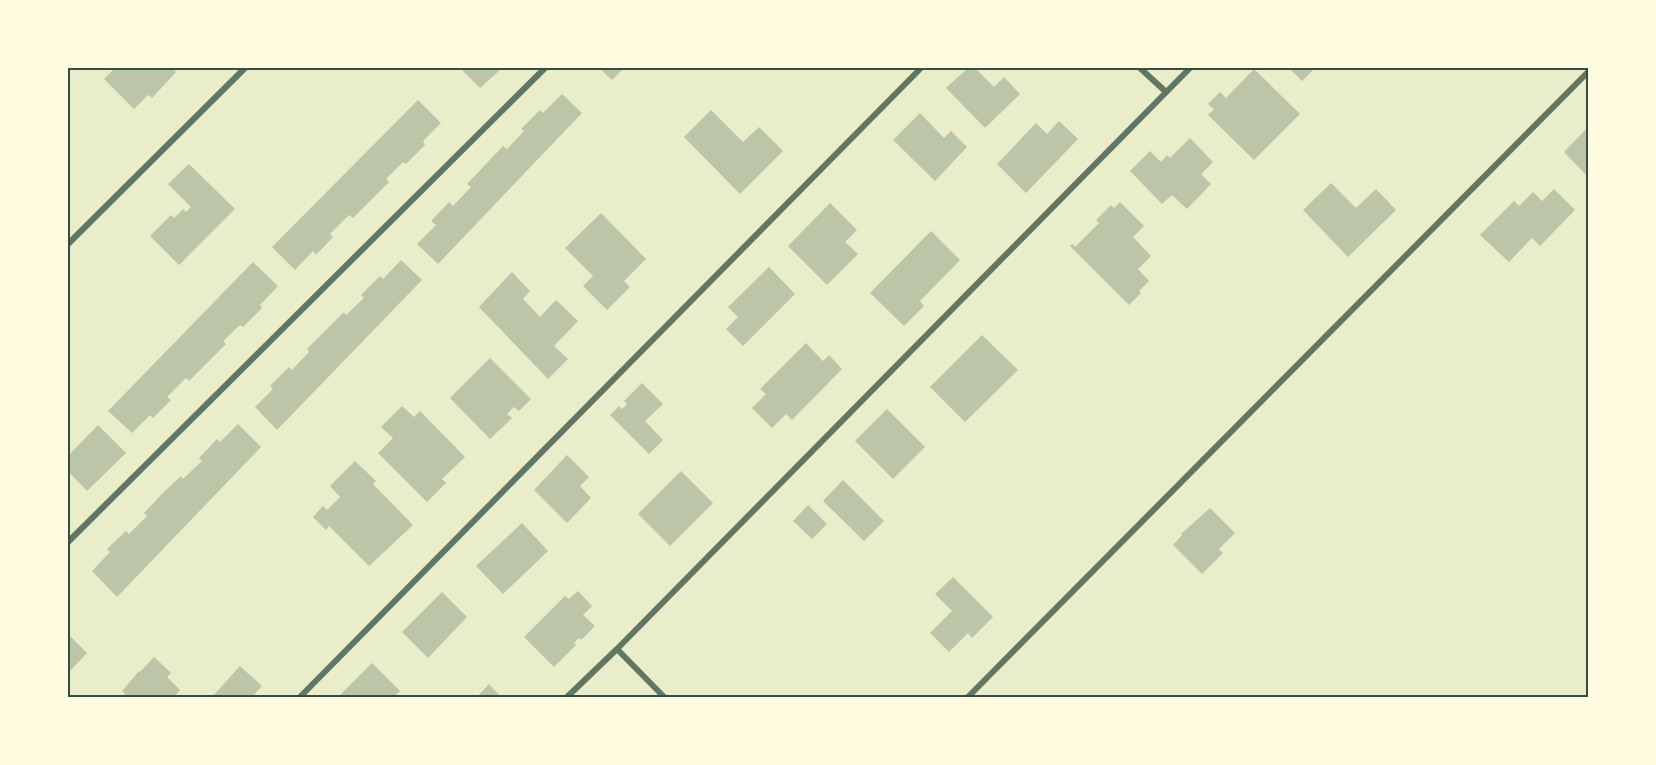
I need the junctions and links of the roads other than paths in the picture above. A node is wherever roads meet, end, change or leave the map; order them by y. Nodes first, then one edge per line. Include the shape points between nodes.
1 (245, 68) edge
2 (545, 68) edge
3 (921, 68) edge
4 (1140, 68) edge
5 (1190, 68) edge
6 (1588, 72) edge
7 (1165, 91) junction
8 (68, 244) edge
9 (68, 542) edge
10 (617, 649) junction
11 (299, 698) edge
12 (566, 698) edge
13 (666, 698) edge
14 (967, 698) edge

1 - 8 street
2 - 9 street
3 - 11 street
4 - 7 street
5 - 7 street
6 - 14 street
7 - 10 street
10 - 12 street
10 - 13 street

